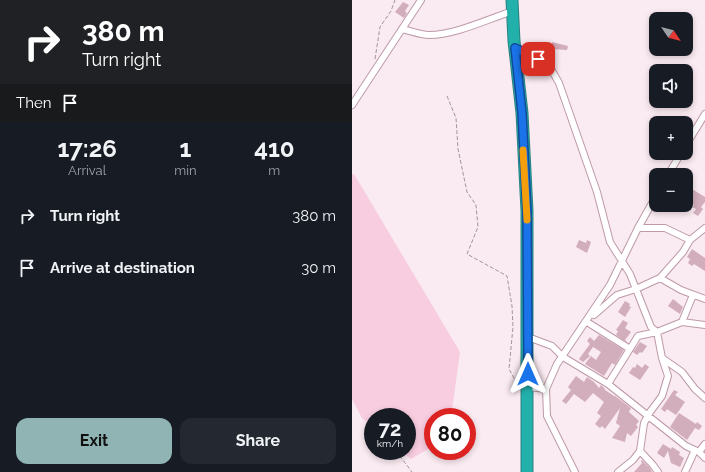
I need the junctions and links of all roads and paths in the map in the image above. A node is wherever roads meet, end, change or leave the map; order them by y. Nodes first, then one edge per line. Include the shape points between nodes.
1 (395, 0) edge
2 (421, 0) edge
3 (513, 5) edge
4 (402, 29) junction
5 (515, 45) junction
6 (373, 72) junction
7 (447, 96) dead end
8 (352, 105) edge
9 (705, 114) edge
10 (693, 134) edge
11 (649, 208) edge
12 (638, 228) junction
13 (705, 228) edge
14 (690, 240) junction
15 (622, 261) junction
16 (660, 278) junction
17 (636, 289) junction
18 (693, 295) junction
19 (705, 299) edge
20 (588, 320) junction
21 (682, 322) junction
22 (705, 325) edge
23 (657, 332) junction
24 (528, 337) junction
25 (630, 349) junction
26 (563, 357) junction
27 (662, 358) junction
28 (608, 384) junction
29 (528, 387) junction
30 (546, 389) junction
31 (705, 398) edge
32 (648, 416) junction
33 (705, 444) edge
34 (640, 451) junction
35 (697, 451) junction
36 (705, 458) edge
37 (403, 460) edge
38 (412, 472) edge
39 (527, 472) edge
40 (575, 472) edge
41 (618, 472) edge
42 (658, 472) edge
43 (685, 472) edge

1 - 6 path via 380,27
2 - 4 street
3 - 4 street via 460,29 445,33 424,34
3 - 5 highway
4 - 6 street
5 - 15 street via 547,62 559,83 597,192 610,242
5 - 24 highway via 522,113 527,211
6 - 8 street
7 - 29 path via 456,118 458,149 467,192 476,206 478,227 468,254 508,276 513,327 509,369 515,380
9 - 10 street
11 - 12 street
12 - 14 street via 665,228
12 - 15 street
13 - 14 street
14 - 16 street
15 - 17 street
15 - 20 street
16 - 17 street
16 - 18 street
17 - 20 street via 617,294
17 - 23 street via 651,327
18 - 19 street
18 - 21 street
20 - 25 street
20 - 26 street
21 - 22 street
21 - 23 street
23 - 25 street via 638,336
23 - 27 street
24 - 26 street via 552,346
24 - 29 highway
25 - 28 street
26 - 28 street
26 - 30 street via 557,364
27 - 31 street via 682,372
27 - 32 street via 668,376 662,396
28 - 32 street
29 - 30 street
29 - 39 highway
30 - 40 street via 547,416
32 - 34 street via 644,423
32 - 35 street via 686,446
33 - 35 street
34 - 41 street
34 - 42 street
35 - 36 street
35 - 43 street
37 - 38 path

